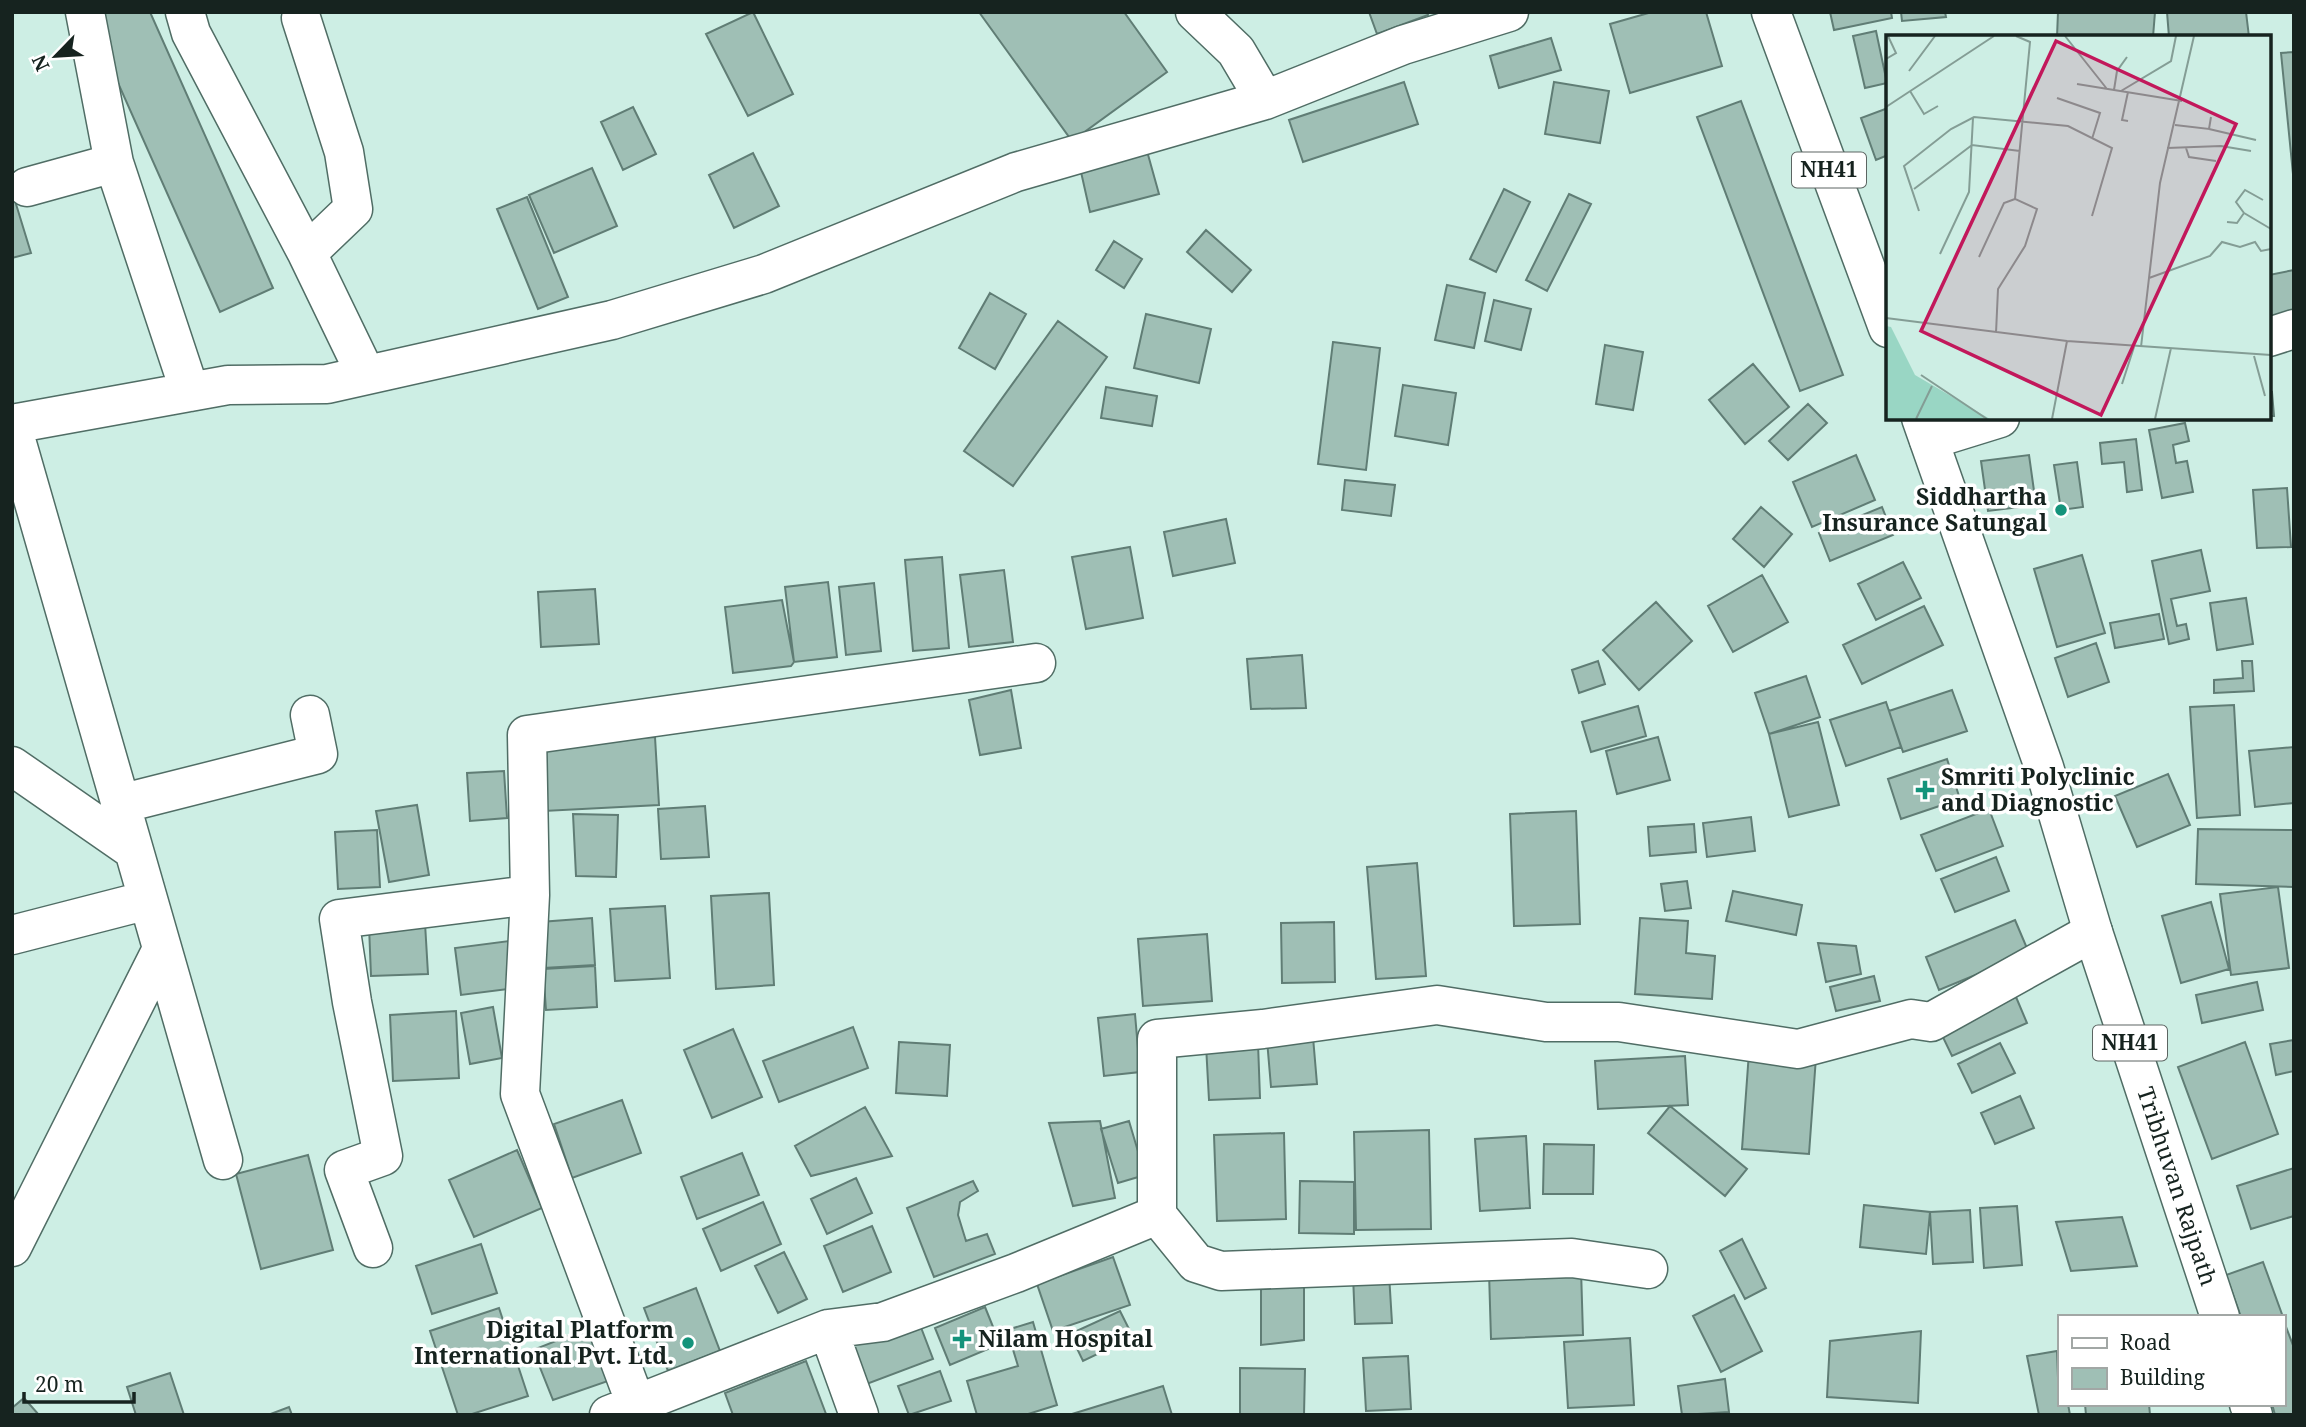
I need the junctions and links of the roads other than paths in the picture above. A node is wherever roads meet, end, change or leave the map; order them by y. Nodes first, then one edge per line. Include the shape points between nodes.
1 (85, 12) edge
2 (185, 12) edge
3 (1195, 12) edge
4 (1509, 12) edge
5 (1771, 12) edge
6 (301, 18) dead end
7 (1265, 100) junction
8 (114, 163) junction
9 (27, 187) dead end
10 (307, 253) junction
11 (1886, 323) edge
12 (2294, 329) edge
13 (2271, 336) edge
14 (366, 375) junction
15 (190, 392) junction
16 (1986, 420) edge
17 (12, 425) edge
18 (1925, 429) edge
19 (1035, 663) dead end
20 (310, 715) dead end
21 (12, 766) edge
22 (120, 803) junction
23 (133, 850) junction
24 (530, 895) junction
25 (148, 900) junction
26 (2093, 932) junction
27 (12, 936) edge
28 (162, 949) junction
29 (223, 1160) dead end
30 (1157, 1215) junction
31 (12, 1247) edge
32 (373, 1248) dead end
33 (1648, 1269) dead end
34 (2219, 1315) edge
35 (828, 1329) junction
36 (628, 1412) edge
37 (859, 1415) edge

1 - 8 main road
2 - 10 main road via 198,46
3 - 7 main road via 1236,51
4 - 7 main road via 1403,45
5 - 11 main road, NH41
6 - 10 main road via 344,152 353,209
7 - 14 main road via 1016,172 764,274 703,294 612,320
8 - 9 main road
8 - 15 main road
10 - 14 main road
12 - 13 main road
14 - 15 main road via 327,384 228,384
15 - 17 main road
16 - 18 main road
17 - 22 main road
18 - 26 main road, Tribhuvan Rajpath / NH41 via 2044,767
19 - 24 main road via 527,735
20 - 22 main road via 318,754
21 - 23 main road
22 - 23 main road
23 - 25 main road
24 - 32 main road via 339,919 383,1156 344,1170
24 - 36 main road via 520,1094
25 - 27 main road
25 - 28 main road
26 - 30 main road via 1931,1022 1911,1019 1798,1049 1619,1022 1546,1022 1437,1005 1157,1039
26 - 34 main road, Tribhuvan Rajpath / NH41
28 - 29 main road
28 - 31 main road
30 - 33 main road via 1196,1263 1221,1271 1572,1258
30 - 35 main road via 883,1322
35 - 36 main road
35 - 37 main road

